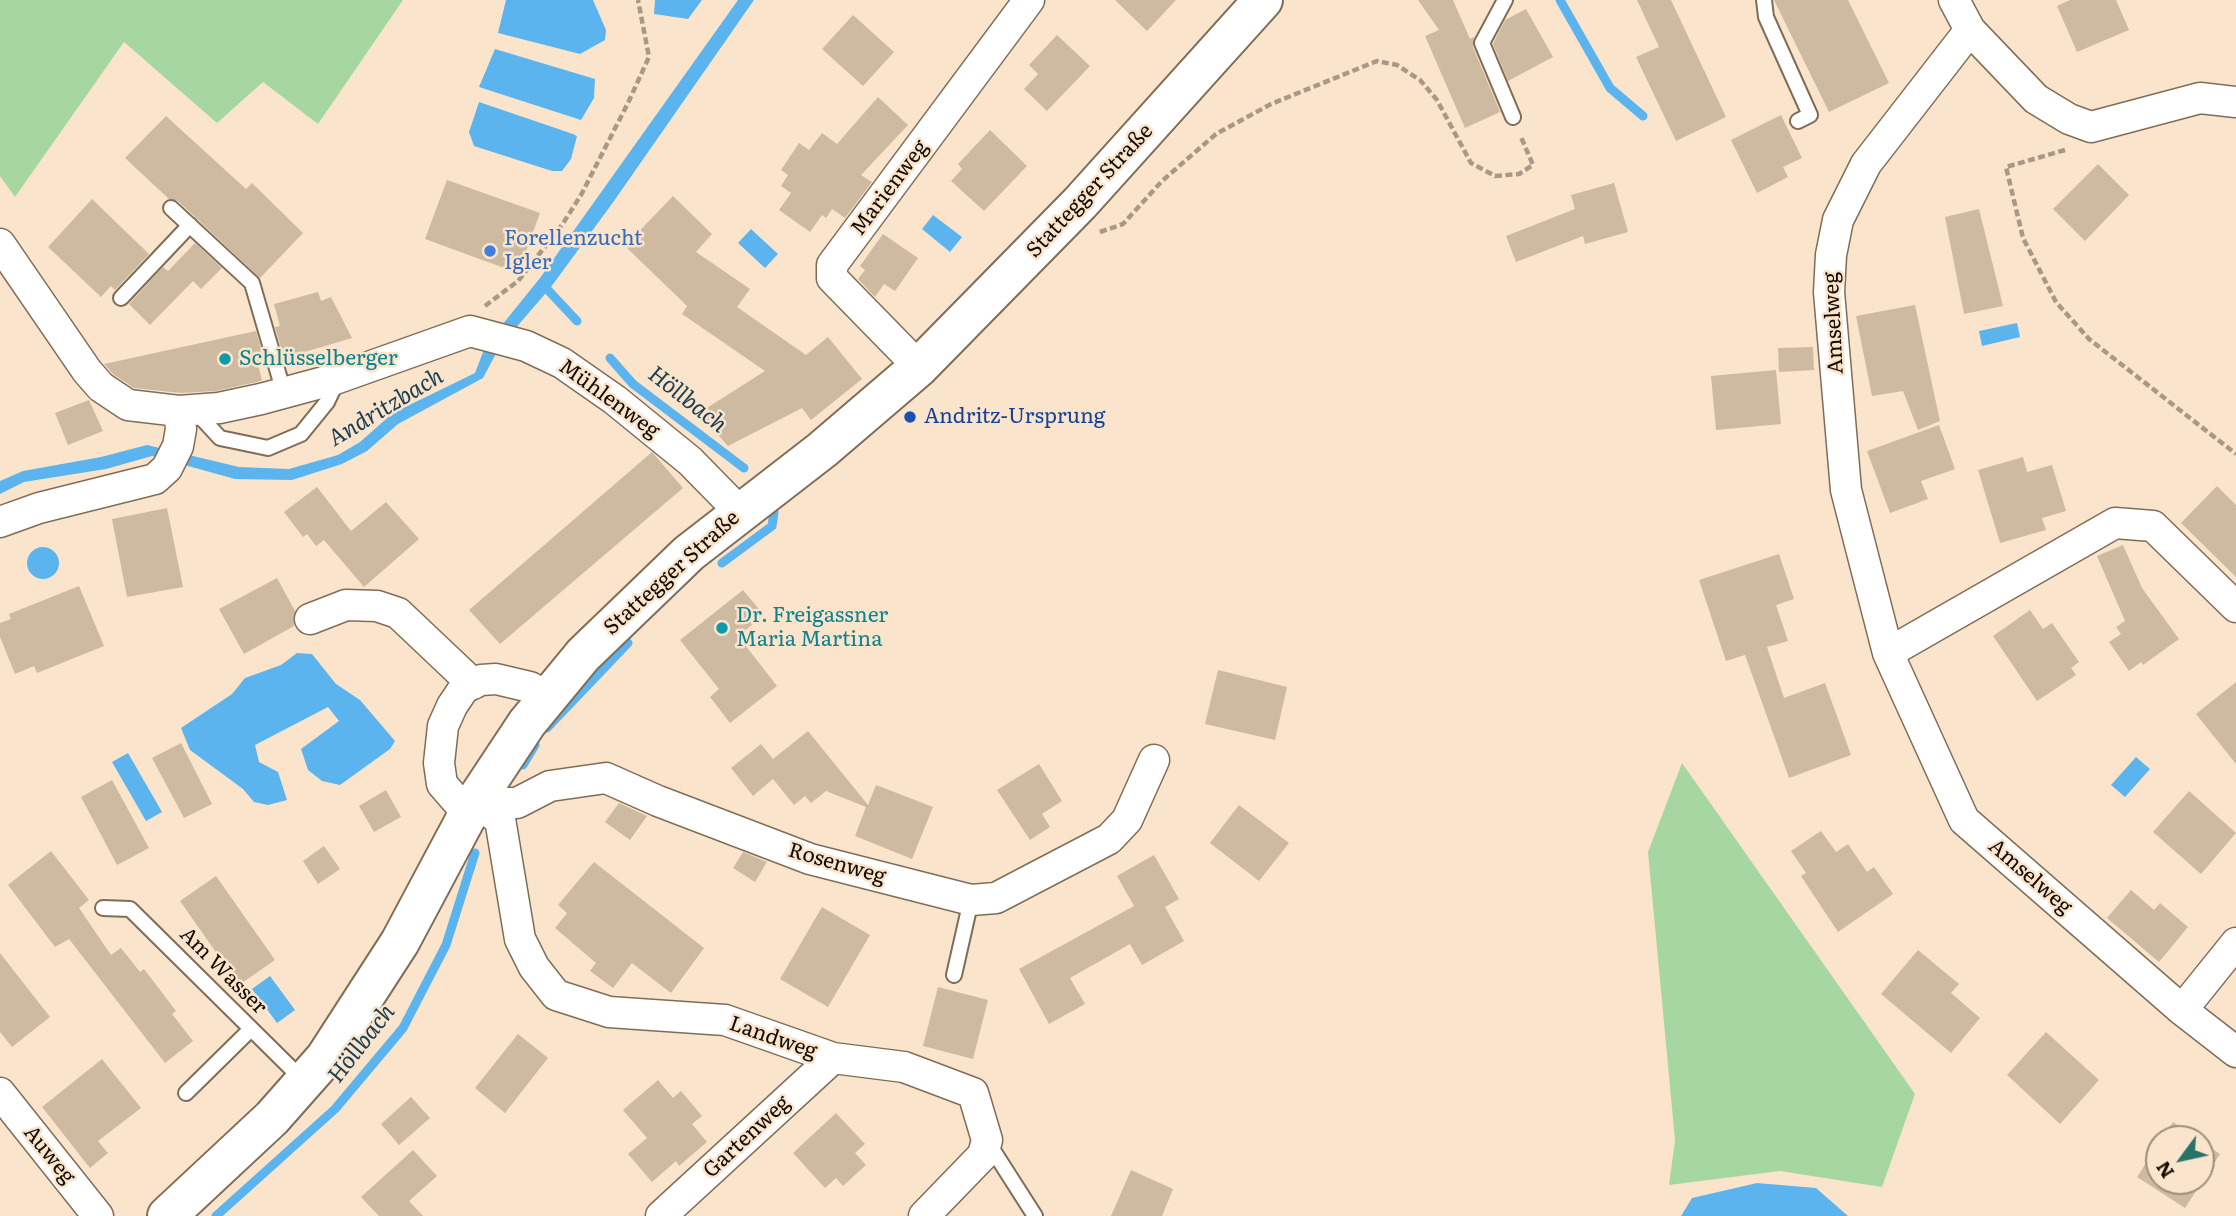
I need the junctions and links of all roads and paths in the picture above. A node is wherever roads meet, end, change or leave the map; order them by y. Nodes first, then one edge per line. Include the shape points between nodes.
1 (638, 0) edge
2 (1029, 0) edge
3 (1263, 0) edge
4 (1506, 0) edge
5 (1764, 0) edge
6 (1954, 0) edge
7 (1970, 30) junction
8 (2236, 102) edge
9 (1513, 117) joint
10 (1798, 121) dead end
11 (2091, 127) junction
12 (171, 208) dead end
13 (1066, 217) junction
14 (190, 225) junction
15 (0, 244) edge
16 (121, 298) dead end
17 (470, 331) junction
18 (919, 367) junction
19 (339, 378) junction
20 (285, 393) junction
21 (186, 411) junction
22 (2236, 454) edge
23 (740, 512) junction
24 (0, 522) edge
25 (2236, 607) edge
26 (310, 619) dead end
27 (1888, 653) junction
28 (473, 684) junction
29 (547, 697) junction
30 (1154, 760) dead end
31 (471, 809) junction
32 (971, 900) junction
33 (103, 908) dead end
34 (2236, 943) edge
35 (954, 975) dead end
36 (2182, 1010) junction
37 (251, 1029) junction
38 (2236, 1052) edge
39 (833, 1058) junction
40 (306, 1083) junction
41 (0, 1093) edge
42 (186, 1093) dead end
43 (987, 1140) junction
44 (98, 1216) edge
45 (167, 1216) edge
46 (661, 1216) edge
47 (924, 1216) edge
48 (1035, 1216) edge

1 - 17 path via 649,57 605,149 562,225 518,281 490,300
2 - 18 street, Marienweg via 832,265 831,278
3 - 13 main road, Stattegger Straße
4 - 9 lane via 1482,43
5 - 10 lane via 1766,17 1810,115
6 - 7 street
7 - 11 street via 2036,99
7 - 27 street, Amselweg via 1866,164 1838,220 1830,255 1829,292 1846,490
8 - 11 street via 2200,98
9 - 13 path via 1533,165 1519,174 1495,176 1471,163 1437,100 1420,80 1397,65 1377,61 1271,104 1216,134 1162,181 1123,224 1093,234
11 - 22 path via 2070,148 2006,167 2023,237 2056,302 2089,339
12 - 14 lane
13 - 18 main road, Stattegger Straße
14 - 16 lane
14 - 20 lane via 252,283
15 - 21 street via 101,387 128,405
17 - 19 street
17 - 23 street, Mühlenweg via 526,346 568,367 690,461
18 - 23 main road, Stattegger Straße
19 - 20 street
19 - 21 lane via 301,435 268,448 220,438
20 - 21 street
21 - 24 street via 173,457 155,480
23 - 29 main road, Stattegger Straße via 651,586
25 - 27 street via 2152,526 2115,523
26 - 28 street via 346,605 377,606 398,613
27 - 36 street, Amselweg via 1964,820
28 - 29 street via 496,679 530,687
28 - 31 street, Landweg via 464,688 443,726 439,763 442,784
29 - 31 main road, Stattegger Straße
30 - 32 street, Rosenweg via 1127,820 1108,839 996,898
31 - 32 street, Rosenweg via 517,803 550,786 606,778 810,859
31 - 39 street, Landweg via 500,819 520,939 556,995 609,1012 725,1020
31 - 40 main road, Stattegger Straße via 400,942
32 - 35 lane
33 - 37 lane, Am Wasser via 130,909
34 - 36 street
36 - 38 street, Amselweg
37 - 40 lane, Am Wasser
37 - 42 lane
39 - 43 street, Landweg via 904,1068 974,1093
39 - 46 street, Gartenweg
40 - 45 main road, Stattegger Straße
41 - 44 street, Auweg
43 - 47 street via 983,1155
43 - 48 lane

